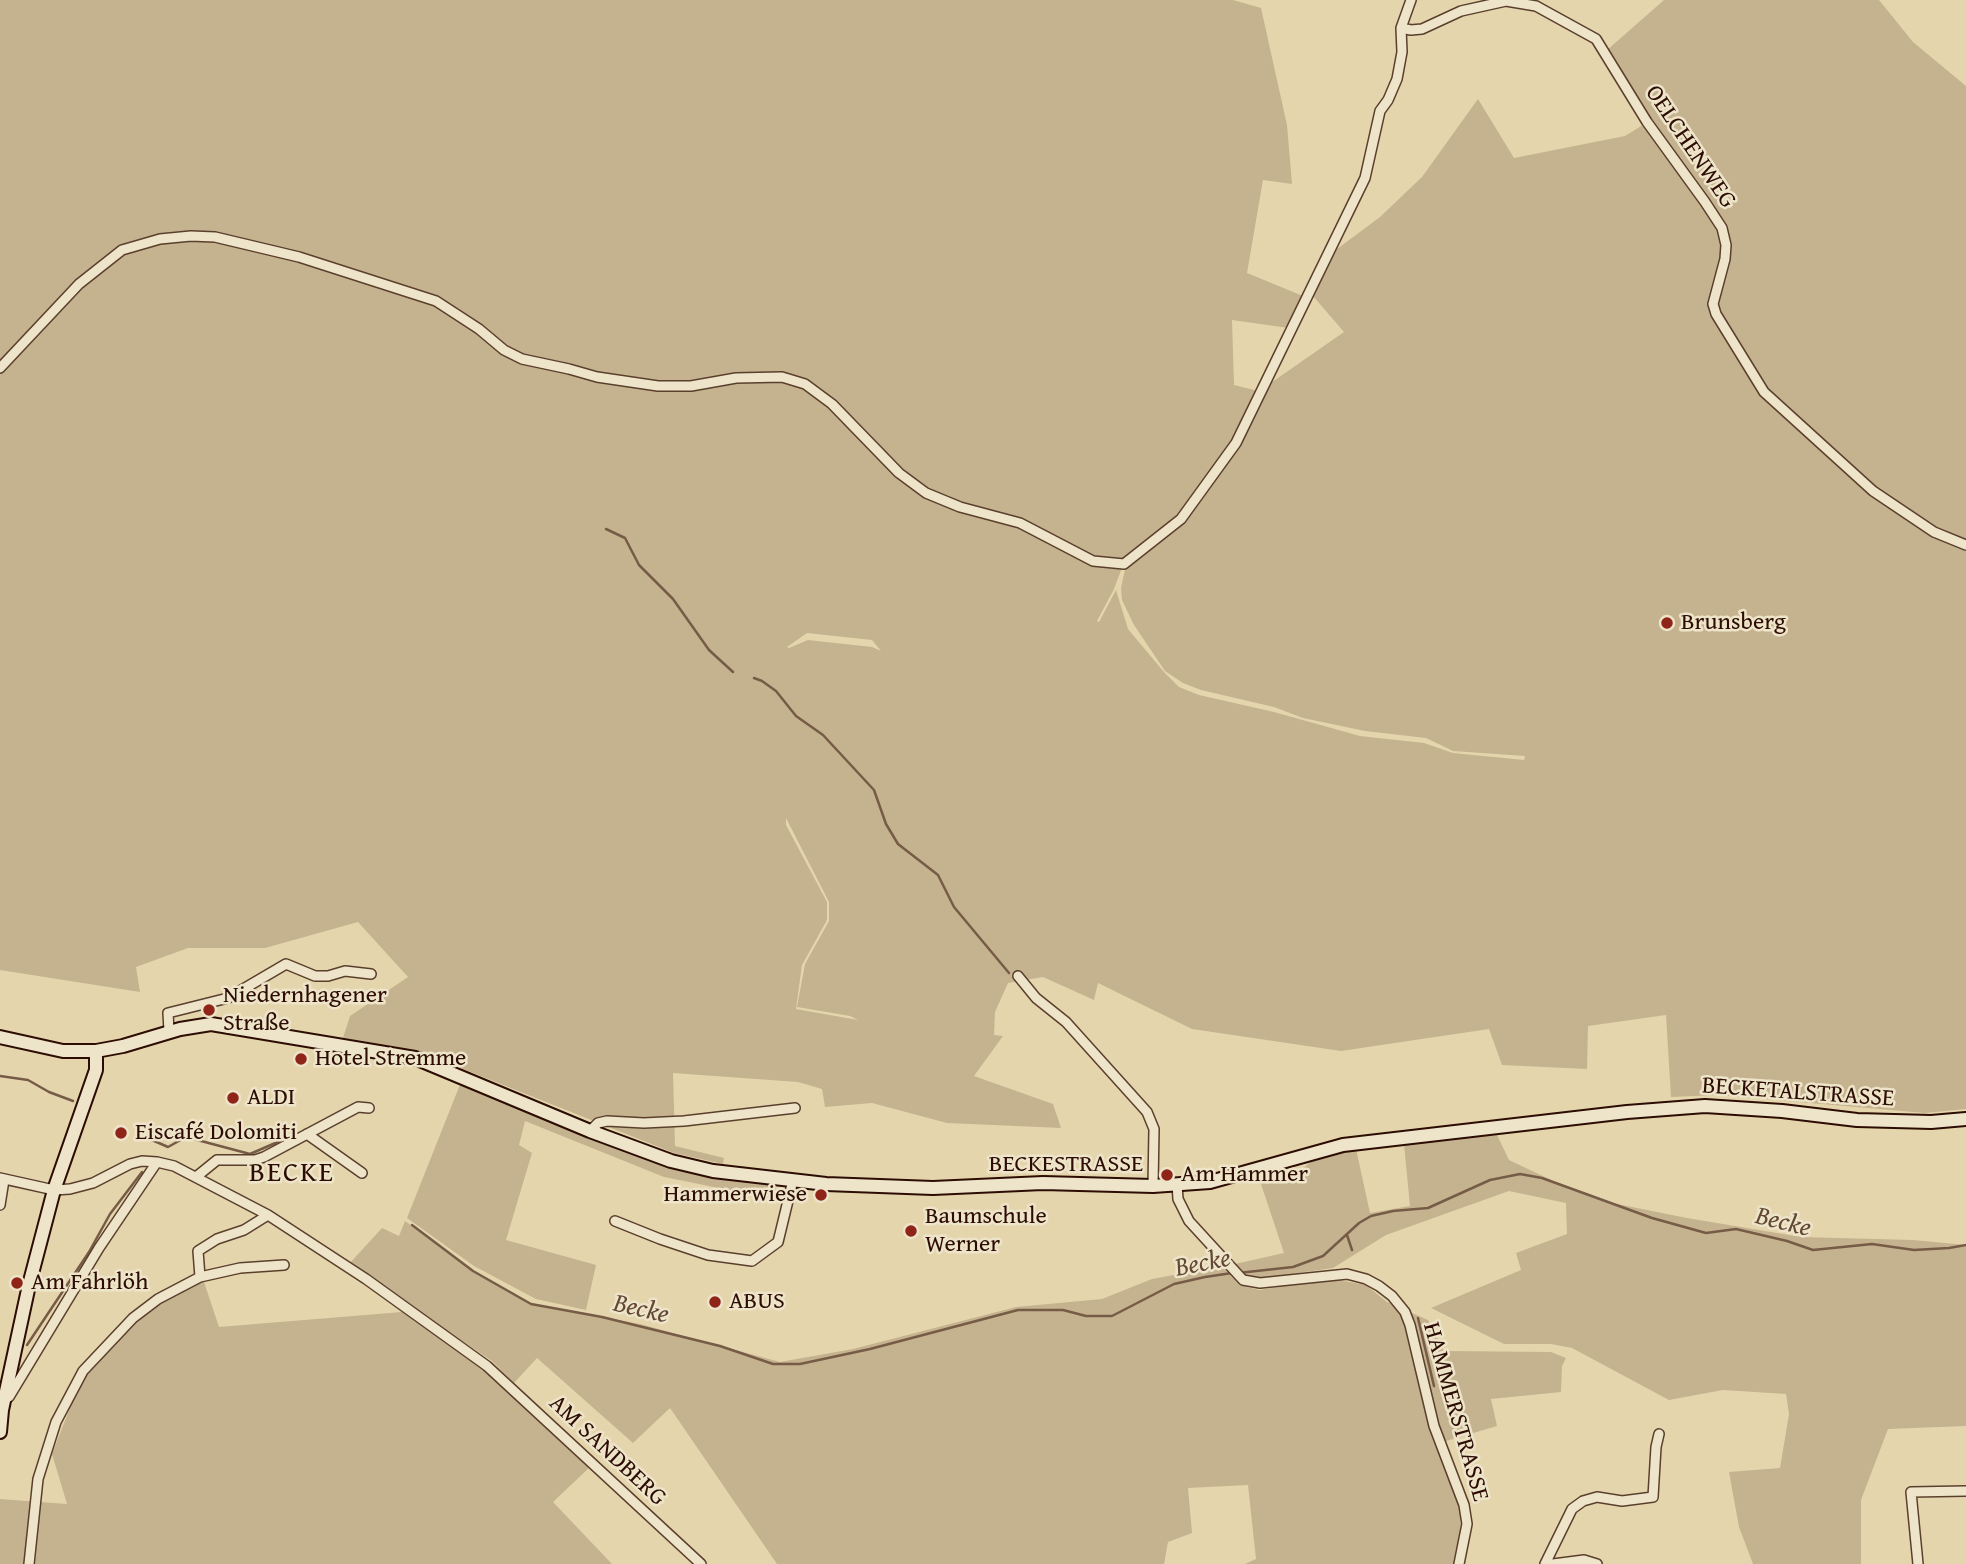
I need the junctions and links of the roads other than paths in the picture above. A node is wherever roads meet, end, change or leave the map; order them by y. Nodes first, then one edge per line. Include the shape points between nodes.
1 (1411, 0) edge
2 (1401, 28) junction
3 (0, 368) edge
4 (1966, 545) edge
5 (371, 974) dead end
6 (1018, 975) dead end
7 (169, 1031) junction
8 (0, 1037) edge
9 (96, 1051) junction
10 (369, 1108) dead end
11 (795, 1108) dead end
12 (1627, 1112) joint
13 (1966, 1119) edge
14 (590, 1132) junction
15 (307, 1134) junction
16 (157, 1163) junction
17 (362, 1174) dead end
18 (196, 1177) junction
19 (2, 1179) edge
20 (793, 1180) junction
21 (1177, 1184) junction
22 (1153, 1186) junction
23 (54, 1190) junction
24 (0, 1205) edge
25 (268, 1215) junction
26 (615, 1221) dead end
27 (284, 1265) dead end
28 (200, 1277) junction
29 (2, 1410) junction
30 (0, 1432) edge
31 (1659, 1434) dead end
32 (1966, 1491) edge
33 (29, 1564) edge
34 (701, 1564) edge
35 (1459, 1564) edge
36 (1545, 1564) edge
37 (1553, 1564) edge
38 (1597, 1564) edge
39 (1918, 1564) edge

1 - 2 street
2 - 3 street via 1397,79 1380,111 1365,178 1236,443 1181,519 1124,565 1093,561 1020,523 926,493 805,384 782,377 658,386 522,359 436,301 299,257 215,237 160,239 121,250 79,284
2 - 4 street, OELCHENWEG via 1422,29 1461,11 1506,1 1536,6 1596,39 1647,122 1722,228 1725,259 1713,304 1764,392 1873,491 1934,532
5 - 7 street via 345,971 315,976 286,964 228,998 168,1013
6 - 22 street via 1147,1112 1154,1129
7 - 9 main road
7 - 14 main road, BECKESTRASSE via 211,1024 415,1058
8 - 9 main road via 63,1051
9 - 23 main road via 96,1070
10 - 15 street via 358,1107
11 - 14 street via 684,1121 607,1121
12 - 13 main road, BECKETALSTRASSE via 1705,1106 1857,1120
12 - 21 main road, BECKESTRASSE via 1343,1144 1210,1182
14 - 20 main road, BECKESTRASSE via 713,1171
15 - 17 street
15 - 18 street via 255,1160 217,1160
16 - 18 street
16 - 23 street via 130,1164 93,1183
16 - 29 street via 99,1248
18 - 25 street
19 - 23 street
19 - 24 street
20 - 22 main road, BECKESTRASSE via 933,1188 1043,1183
20 - 26 street via 778,1242 752,1261 708,1255
21 - 22 main road, BECKESTRASSE
21 - 35 street, HAMMERSTRASSE via 1178,1199 1189,1221 1241,1278 1260,1283 1347,1274 1379,1286 1405,1312 1434,1426 1464,1505 1467,1524
23 - 29 main road
25 - 28 street via 198,1251
25 - 34 street, AM SANDBERG via 487,1366
27 - 28 street
28 - 33 street via 133,1318 73,1387 38,1479
29 - 30 main road
31 - 36 street via 1653,1497 1583,1500 1572,1509
32 - 39 street via 1911,1492
37 - 38 street via 1584,1560

